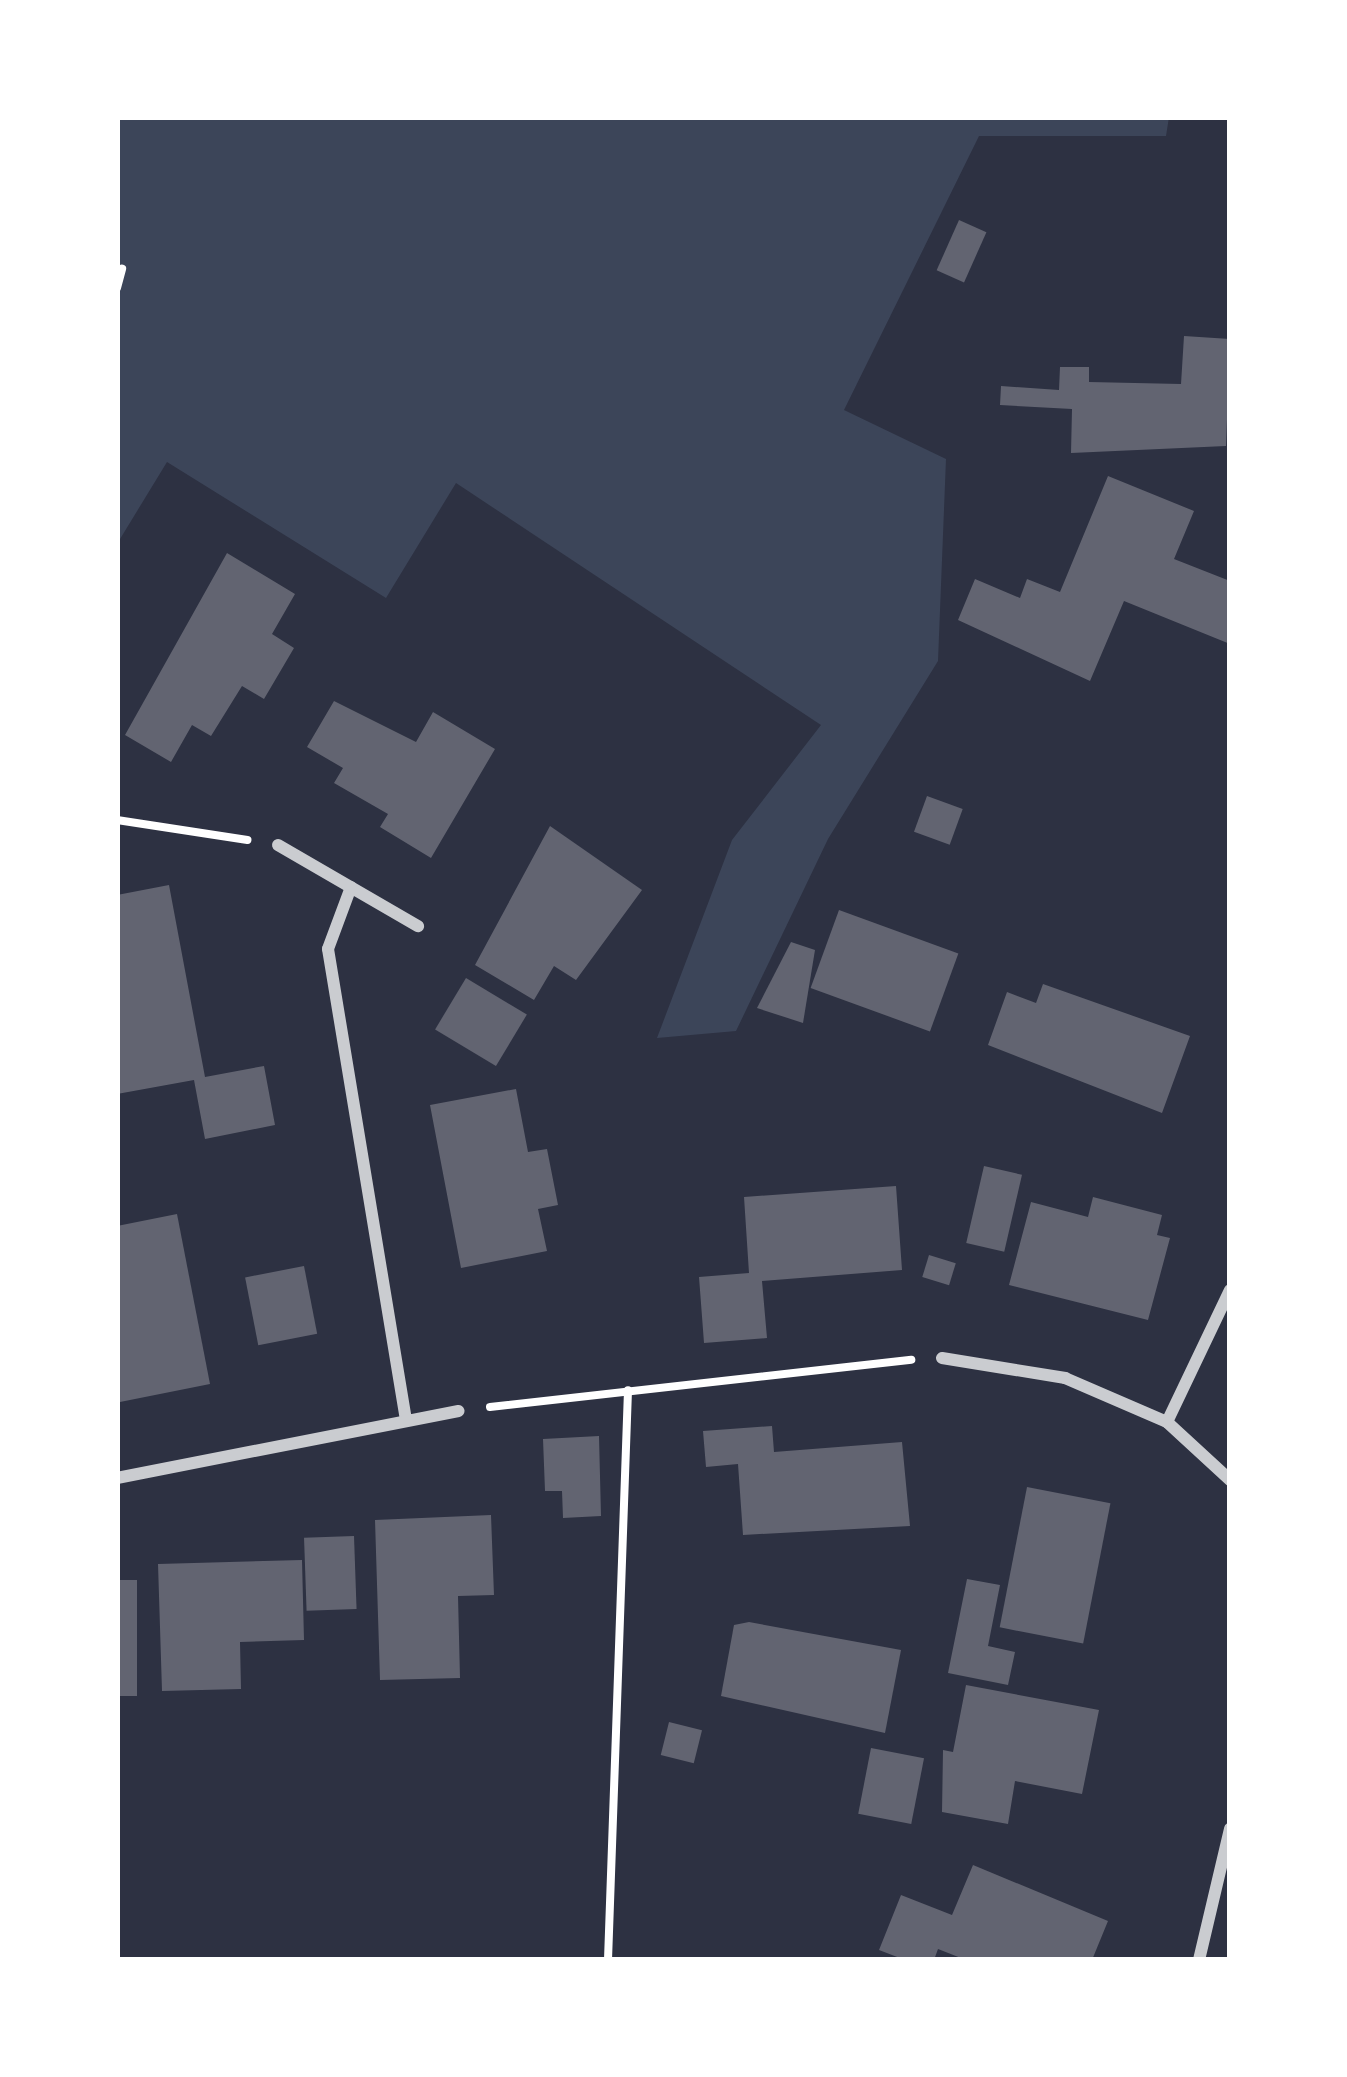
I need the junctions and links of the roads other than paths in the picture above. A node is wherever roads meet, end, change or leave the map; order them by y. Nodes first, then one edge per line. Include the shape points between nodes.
1 (278, 845) road end
2 (351, 887) junction
3 (418, 926) dead end
4 (1230, 1290) edge
5 (942, 1358) road end
6 (458, 1411) road end
7 (406, 1421) junction
8 (1167, 1423) junction
9 (117, 1478) edge
10 (1230, 1480) edge
11 (1230, 1829) edge
12 (1199, 1960) edge

1 - 2 street
2 - 3 street
2 - 7 street via 328,949
4 - 8 street
5 - 8 street via 1066,1378
6 - 7 street
7 - 9 street
8 - 10 street
11 - 12 street

